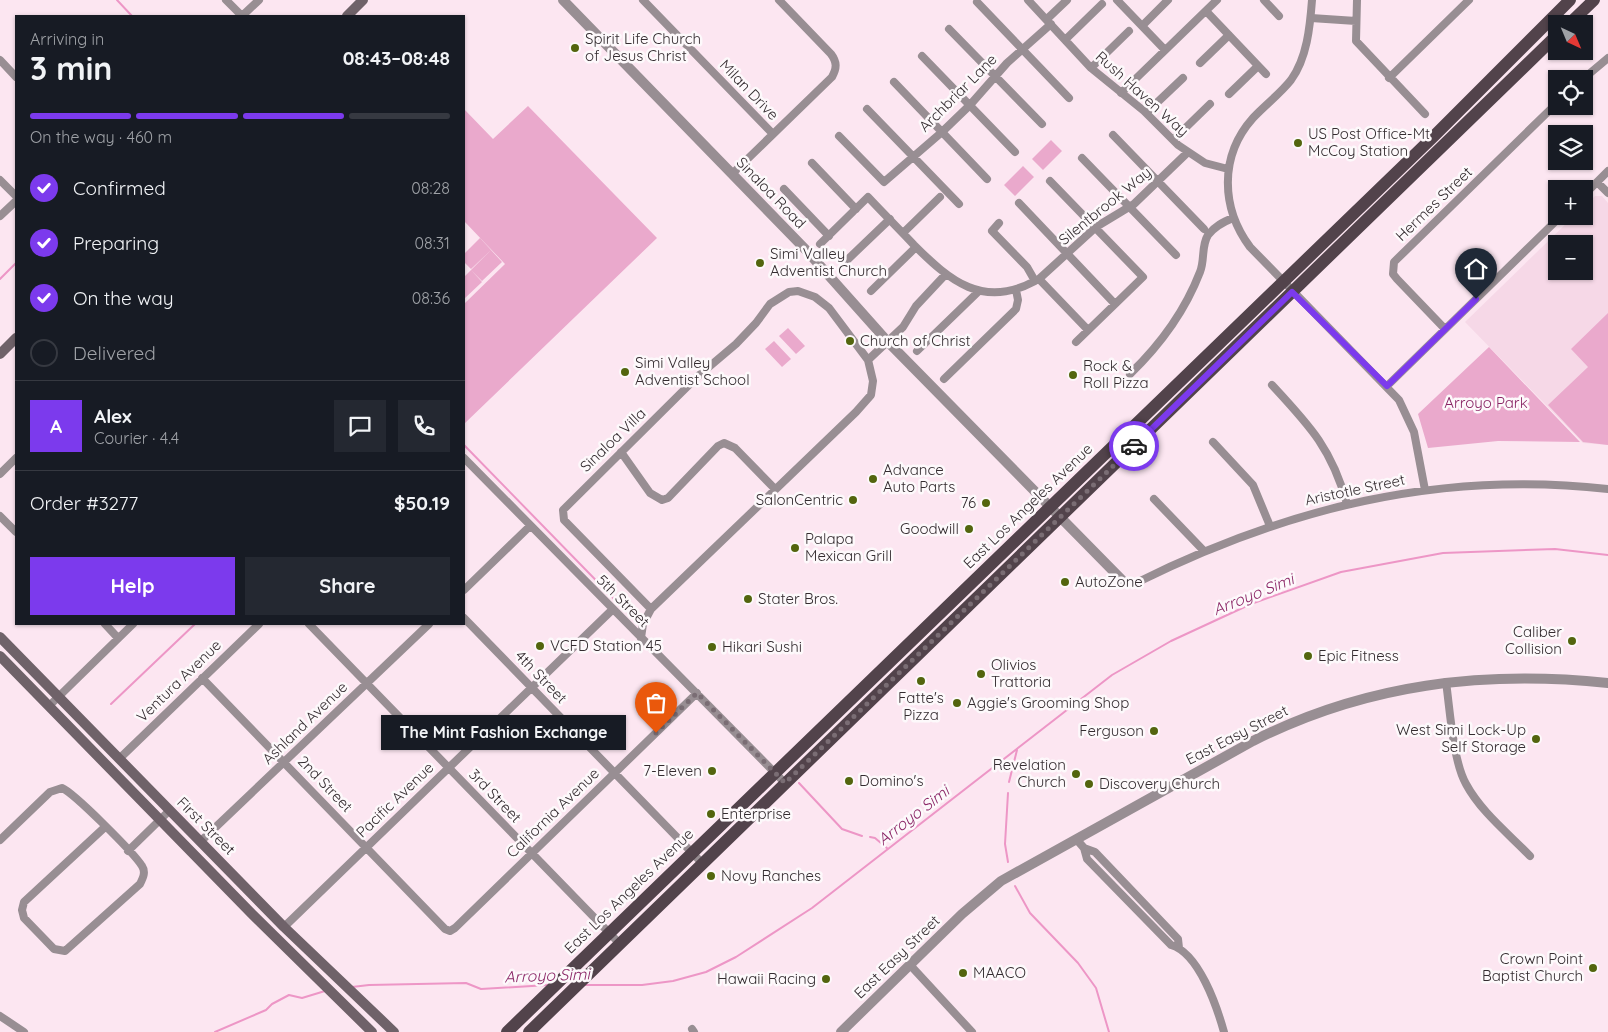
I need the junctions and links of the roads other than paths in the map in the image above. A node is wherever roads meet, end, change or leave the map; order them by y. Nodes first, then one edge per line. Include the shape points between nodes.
1 (226, 0) edge
2 (259, 0) edge
3 (363, 0) edge
4 (563, 0) edge
5 (643, 0) edge
6 (779, 0) edge
7 (1028, 0) edge
8 (1067, 0) edge
9 (1117, 0) edge
10 (1168, 0) edge
11 (1217, 0) edge
12 (1264, 0) edge
13 (1312, 0) edge
14 (1358, 0) edge
15 (1469, 0) edge
16 (1570, 0) edge
17 (1594, 0) edge
18 (977, 2) dead end
19 (1102, 4) dead end
20 (1206, 11) junction
21 (241, 15) edge
22 (243, 15) edge
23 (348, 15) edge
24 (1578, 15) edge
25 (1279, 16) dead end
26 (1311, 18) junction
27 (1049, 22) junction
28 (1356, 22) junction
29 (1142, 26) junction
30 (949, 29) dead end
31 (1129, 31) dead end
32 (1228, 35) junction
33 (1066, 39) junction
34 (1548, 44) edge
35 (1022, 49) junction
36 (1165, 50) junction
37 (922, 56) dead end
38 (1608, 58) edge
39 (0, 60) edge
40 (1200, 63) dead end
41 (1258, 66) junction
42 (1090, 68) junction
43 (1593, 70) edge
44 (1266, 74) dead end
45 (15, 76) edge
46 (995, 76) junction
47 (1183, 78) dead end
48 (1389, 78) junction
49 (894, 82) dead end
50 (1121, 93) junction
51 (1230, 94) dead end
52 (1069, 98) dead end
53 (1210, 104) dead end
54 (970, 105) junction
55 (867, 109) dead end
56 (1548, 112) edge
57 (1146, 113) junction
58 (1425, 114) dead end
59 (1042, 124) dead end
60 (942, 132) junction
61 (773, 134) junction
62 (1113, 135) dead end
63 (839, 136) dead end
64 (1173, 140) junction
65 (1015, 152) dead end
66 (1188, 153) junction
67 (912, 156) junction
68 (1082, 158) dead end
69 (812, 163) dead end
70 (1228, 169) junction
71 (1608, 171) edge
72 (732, 174) junction
73 (987, 179) dead end
74 (0, 180) edge
75 (1050, 181) dead end
76 (1158, 182) junction
77 (1597, 182) junction
78 (1593, 186) edge
79 (784, 189) dead end
80 (1608, 193) edge
81 (15, 195) edge
82 (940, 198) dead end
83 (15, 202) edge
84 (959, 204) dead end
85 (1019, 204) dead end
86 (1130, 208) junction
87 (856, 209) junction
88 (0, 216) edge
89 (1233, 218) junction
90 (890, 219) junction
91 (999, 223) dead end
92 (1552, 225) edge
93 (1096, 227) junction
94 (1204, 229) dead end
95 (903, 233) junction
96 (829, 236) junction
97 (820, 244) dead end
98 (916, 247) junction
99 (1068, 254) junction
100 (1176, 255) dead end
101 (844, 263) dead end
102 (945, 275) junction
103 (1037, 280) junction
104 (1283, 282) junction
105 (1016, 290) junction
106 (871, 291) dead end
107 (979, 291) junction
108 (1292, 292) junction
109 (1115, 304) junction
110 (1446, 328) junction
111 (1088, 330) junction
112 (15, 339) edge
113 (1076, 342) dead end
114 (887, 343) junction
115 (917, 351) dead end
116 (0, 354) edge
117 (868, 360) junction
118 (1130, 374) dead end
119 (944, 379) dead end
120 (1272, 385) dead end
121 (1387, 386) junction
122 (1213, 442) dead end
123 (621, 452) junction
124 (15, 459) edge
125 (465, 459) edge
126 (0, 474) edge
127 (775, 489) junction
128 (1608, 489) edge
129 (1426, 490) junction
130 (1154, 499) dead end
131 (1347, 504) junction
132 (1051, 507) junction
133 (0, 516) edge
134 (1061, 517) junction
135 (530, 526) junction
136 (1270, 526) junction
137 (15, 531) edge
138 (1204, 551) junction
139 (1122, 580) joint
140 (465, 589) edge
141 (651, 609) junction
142 (612, 610) junction
143 (465, 619) edge
144 (106, 625) edge
145 (131, 625) edge
146 (258, 625) edge
147 (310, 625) edge
148 (428, 625) edge
149 (0, 637) edge
150 (118, 638) junction
151 (641, 638) junction
152 (0, 656) edge
153 (202, 678) junction
154 (1446, 682) junction
155 (367, 683) junction
156 (1608, 683) edge
157 (531, 686) junction
158 (697, 693) junction
159 (58, 696) junction
160 (48, 706) junction
161 (118, 759) junction
162 (284, 762) junction
163 (448, 767) junction
164 (614, 773) junction
165 (775, 773) junction
166 (785, 783) junction
167 (169, 810) junction
168 (160, 820) junction
169 (105, 827) junction
170 (0, 840) edge
171 (1077, 840) junction
172 (200, 842) junction
173 (367, 847) junction
174 (1084, 848) junction
175 (128, 850) junction
176 (692, 853) junction
177 (532, 854) junction
178 (1530, 856) dead end
179 (703, 864) junction
180 (1147, 906) junction
181 (1139, 913) junction
182 (284, 927) junction
183 (450, 931) joint
184 (609, 933) junction
185 (620, 944) junction
186 (1180, 948) junction
187 (910, 966) junction
188 (0, 1016) edge
189 (24, 1032) edge
190 (372, 1032) edge
191 (394, 1032) edge
192 (507, 1032) edge
193 (529, 1032) edge
194 (841, 1032) edge
195 (972, 1032) edge
196 (1224, 1032) edge

1 - 21 street
2 - 22 street
3 - 23 main road
4 - 72 street, Sinaloa Road
5 - 61 street, Milan Drive
6 - 61 street via 831,54 836,66 832,77
7 - 27 street, Rush Haven Way
8 - 27 street, Archbriar Lane
9 - 29 street
10 - 29 street
11 - 20 street
12 - 25 street
13 - 26 street
14 - 28 street
15 - 48 street
16 - 104 main road, East Los Angeles Avenue
17 - 24 main road
18 - 35 street
19 - 33 street
20 - 32 street
20 - 36 street
26 - 28 street
26 - 70 street via 1304,55 1297,70 1242,132
27 - 33 street, Rush Haven Way
27 - 35 street, Archbriar Lane
28 - 48 street via 1356,41
29 - 36 street
30 - 46 street
31 - 42 street
32 - 40 street
32 - 41 street
33 - 42 street, Rush Haven Way
34 - 108 main road, East Los Angeles Avenue
35 - 46 street, Archbriar Lane
35 - 52 street
36 - 50 street
37 - 54 street
38 - 43 street
39 - 45 street
41 - 44 street
41 - 51 street
42 - 50 street, Rush Haven Way
46 - 54 street, Archbriar Lane
46 - 59 street
47 - 57 street
48 - 58 street
49 - 60 street
50 - 57 street, Rush Haven Way
53 - 64 street
54 - 60 street, Archbriar Lane
54 - 65 street
55 - 67 street
56 - 110 street, Hermes Street via 1394,262 1393,274
57 - 64 street, Rush Haven Way
60 - 67 street, Archbriar Lane
60 - 73 street
61 - 72 street
62 - 76 street
63 - 67 street, Archbriar Lane via 884,182
64 - 66 street, Rush Haven Way
66 - 70 street, Rush Haven Way
66 - 76 street, Silentbrook Way
67 - 84 street
68 - 86 street
69 - 87 street
70 - 89 street via 1228,200
71 - 77 street
72 - 114 street, Sinaloa Road via 806,250
74 - 81 street
75 - 93 street
76 - 86 street, Silentbrook Way
76 - 94 street
77 - 78 street
77 - 80 street
79 - 96 street
82 - 95 street
83 - 88 street
85 - 99 street
86 - 93 street, Silentbrook Way
86 - 100 street
87 - 90 street, Silentbrook Way via 868,197
87 - 96 street
89 - 104 street via 1250,247
89 - 118 street via 1222,222 1207,237 1194,285 1160,343
90 - 95 street, Silentbrook Way
90 - 101 street
91 - 103 street via 992,231
92 - 110 street
93 - 99 street, Silentbrook Way
93 - 109 street via 1143,276
95 - 98 street, Silentbrook Way
96 - 97 street
98 - 102 street, Silentbrook Way
98 - 106 street
99 - 103 street, Silentbrook Way
99 - 109 street
102 - 107 street, Silentbrook Way via 956,283
102 - 114 street
103 - 105 street, Silentbrook Way
103 - 111 street
104 - 108 street
104 - 132 main road, East Los Angeles Avenue
105 - 107 street, Silentbrook Way
105 - 119 street via 1016,309
107 - 115 street
108 - 121 street
108 - 134 main road, East Los Angeles Avenue
109 - 111 street
110 - 121 street
111 - 113 street
112 - 116 main road
114 - 117 street
114 - 132 street, Sinaloa Road
117 - 123 street, Sinaloa Villa via 829,308 815,297 798,291 789,292 770,304 736,344
117 - 127 street, Sinaloa Villa via 873,381 871,395
120 - 131 street via 1324,446 1334,463
121 - 129 street via 1411,422
122 - 136 street via 1253,485
123 - 127 street via 650,493 662,500 668,498 724,443 735,448
123 - 141 street, Sinaloa Villa via 566,505 562,514 564,520
124 - 126 street
125 - 135 street, 5th Street
127 - 141 street, Sinaloa Villa
128 - 129 street, Aristotle Street via 1528,484
129 - 131 street, Aristotle Street
130 - 138 street
131 - 136 street, Aristotle Street
132 - 134 street, Sinaloa Road
132 - 165 main road, East Los Angeles Avenue
133 - 137 street
134 - 139 street, Sinaloa Road
134 - 166 main road, East Los Angeles Avenue
135 - 140 street
135 - 142 street, 5th Street
136 - 138 street, Aristotle Street
138 - 139 street, Aristotle Street via 1136,584
141 - 151 street, Sinaloa Villa via 643,624
142 - 151 street, 5th Street
142 - 157 street, Pacific Avenue
143 - 157 street, 4th Street
144 - 150 street
145 - 150 street
146 - 153 street, Ventura Avenue
147 - 155 street, 3rd Street
148 - 155 street, Ashland Avenue
149 - 159 main road, First Street
150 - 159 street
151 - 158 street, 5th Street
152 - 160 main road, First Street
153 - 161 street, Ventura Avenue
153 - 162 street, 2nd Street
154 - 156 street, East Easy Street via 1531,677
154 - 171 street, East Easy Street via 1361,699 1287,725
154 - 178 street via 1458,765 1466,784 1481,806
155 - 162 street, Ashland Avenue
155 - 163 street, 3rd Street
157 - 163 street, Pacific Avenue
157 - 164 street, 4th Street
158 - 164 street, California Avenue
158 - 165 street, 5th Street
159 - 160 street
159 - 161 main road, First Street
160 - 168 main road, First Street
161 - 167 main road, First Street
162 - 172 street, Ashland Avenue
162 - 173 street, 2nd Street
163 - 173 street, Pacific Avenue
163 - 177 street, 3rd Street
164 - 176 street, 4th Street
164 - 177 street, California Avenue
165 - 166 street, 5th Street
165 - 176 main road, East Los Angeles Avenue
166 - 179 main road, East Los Angeles Avenue
167 - 168 street
167 - 172 main road, First Street
168 - 175 street
168 - 190 main road, First Street
169 - 170 street via 62,788 50,792
169 - 175 street
169 - 175 street via 24,902 24,918 54,949 70,949 140,884 144,876 142,865
171 - 174 street
171 - 187 street, East Easy Street via 991,889
172 - 182 main road, First Street
173 - 182 street, Pacific Avenue
173 - 183 street, 2nd Street
174 - 180 street via 1095,852
174 - 181 street via 1086,859
176 - 179 street, 4th Street
176 - 184 main road, East Los Angeles Avenue
177 - 183 street, California Avenue
177 - 184 street, 3rd Street
179 - 185 main road, East Los Angeles Avenue
180 - 181 street
180 - 186 street via 1178,939
181 - 186 street via 1171,945
182 - 191 main road, First Street
184 - 185 street, 3rd Street
184 - 192 main road, East Los Angeles Avenue
185 - 193 main road, East Los Angeles Avenue
186 - 196 street via 1210,993
187 - 194 street, East Easy Street
187 - 195 street
188 - 189 street

